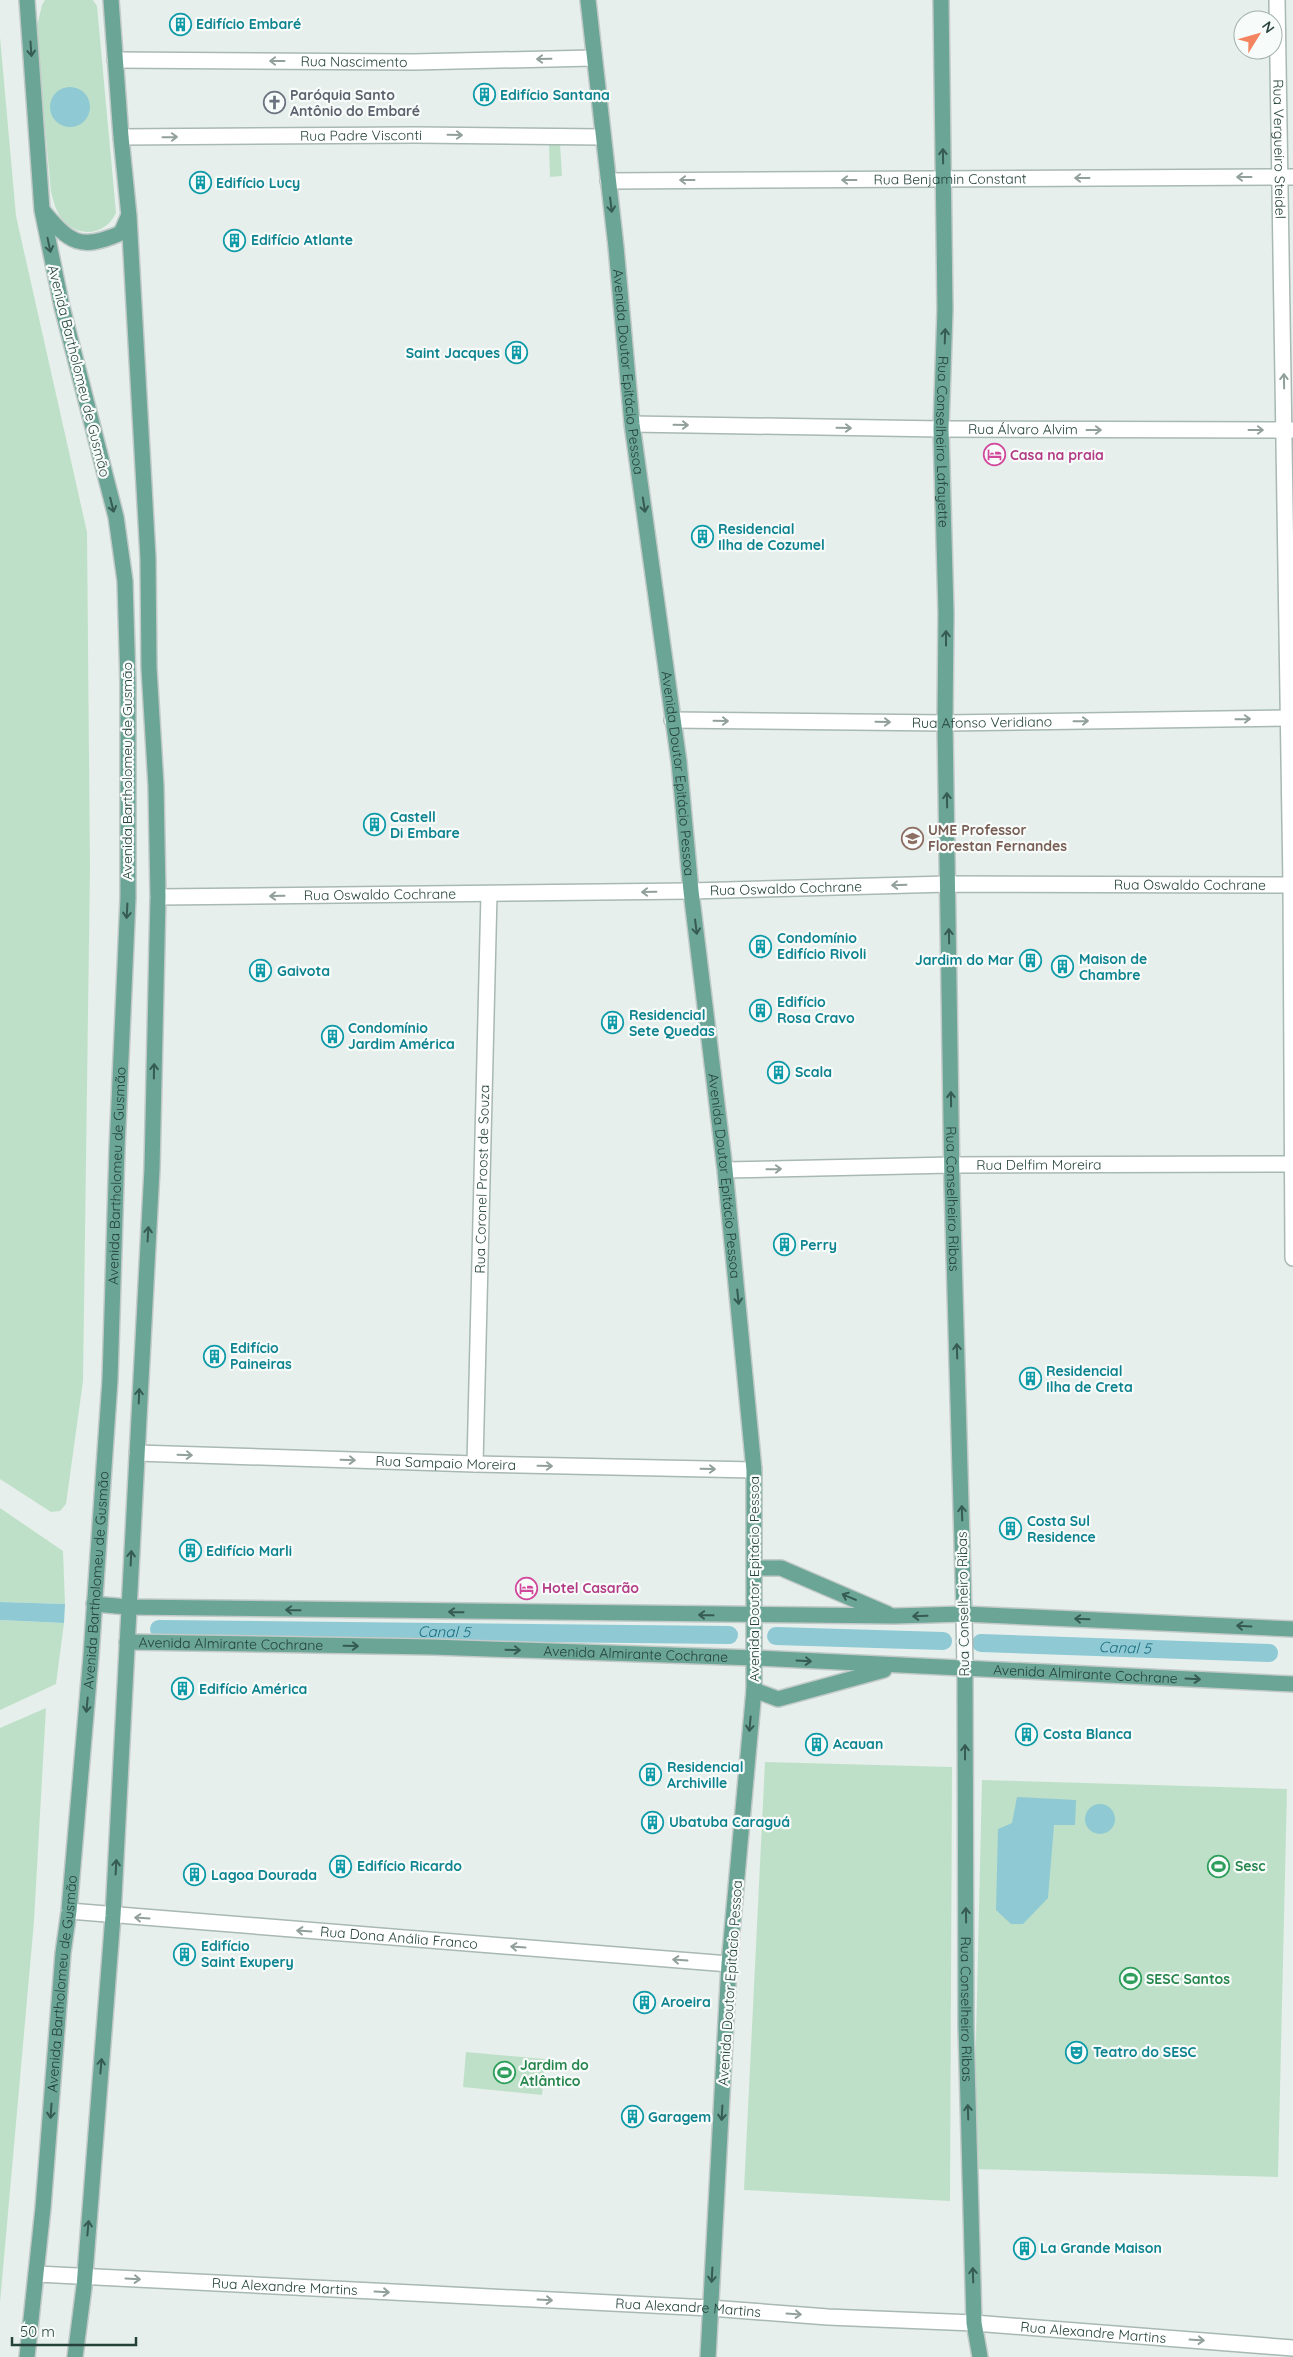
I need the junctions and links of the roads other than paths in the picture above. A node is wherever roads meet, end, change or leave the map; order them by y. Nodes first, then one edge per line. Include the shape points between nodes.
1 (28, 0) edge
2 (112, 0) edge
3 (588, 0) edge
4 (941, 0) edge
5 (1277, 0) edge
6 (593, 58) junction
7 (115, 60) junction
8 (602, 136) junction
9 (121, 137) junction
10 (1286, 177) edge
11 (943, 179) junction
12 (608, 181) junction
13 (42, 210) junction
14 (129, 216) junction
15 (632, 424) junction
16 (941, 429) junction
17 (1289, 430) edge
18 (1290, 718) edge
19 (672, 720) junction
20 (945, 723) junction
21 (948, 884) junction
22 (1292, 885) edge
23 (691, 891) junction
24 (489, 894) junction
25 (158, 897) junction
26 (1292, 1164) edge
27 (952, 1165) junction
28 (725, 1170) junction
29 (1293, 1258) edge
30 (137, 1453) junction
31 (475, 1464) junction
32 (754, 1470) junction
33 (755, 1568) junction
34 (94, 1604) junction
35 (128, 1607) junction
36 (894, 1616) junction
37 (964, 1618) junction
38 (755, 1620) junction
39 (1293, 1629) edge
40 (127, 1642) junction
41 (755, 1652) junction
42 (965, 1665) junction
43 (896, 1666) junction
44 (1293, 1684) edge
45 (754, 1690) junction
46 (69, 1911) junction
47 (113, 1916) junction
48 (729, 1964) junction
49 (37, 2274) junction
50 (84, 2277) junction
51 (710, 2308) junction
52 (974, 2323) junction
53 (1293, 2348) edge
54 (27, 2357) edge
55 (75, 2357) edge
56 (708, 2357) edge
57 (980, 2357) edge

1 -> 13 main road, Avenida Bartholomeu de Gusmão
2 - 7 main road, Avenida Bartholomeu de Gusmão
3 - 6 main road, Avenida Doutor Epitácio Pessoa
11 -> 4 main road, Rua Conselheiro Lafayette
5 - 10 street, Rua Vergueiro Steidel
6 -> 7 street, Rua Nascimento via 413,62
6 - 8 main road, Avenida Doutor Epitácio Pessoa
7 - 9 main road, Avenida Bartholomeu de Gusmão
9 -> 8 street, Rua Padre Visconti
8 - 12 main road, Avenida Doutor Epitácio Pessoa
9 - 14 main road, Avenida Bartholomeu de Gusmão
10 -> 11 street, Rua Benjamin Constant
17 -> 10 street, Rua Vergueiro Steidel
11 -> 12 street, Rua Benjamin Constant
16 -> 11 main road, Rua Conselheiro Lafayette via 945,310
12 -> 15 main road, Avenida Doutor Epitácio Pessoa
13 - 14 main road via 72,240 91,244 121,233
13 -> 34 main road, Avenida Bartholomeu de Gusmão via 62,307 116,517 124,581 128,684 128,898 110,1380
14 - 25 main road, Avenida Bartholomeu de Gusmão via 148,558
15 -> 16 street, Rua Álvaro Alvim
15 -> 19 main road, Avenida Doutor Epitácio Pessoa
16 -> 17 street, Rua Álvaro Alvim
20 -> 16 main road, Rua Conselheiro Lafayette
17 - 18 street, Rua Vergueiro Steidel
20 -> 18 street, Rua Afonso Veridiano
18 - 22 street, Rua Vergueiro Steidel
19 -> 20 street, Rua Afonso Veridiano
19 - 23 main road, Avenida Doutor Epitácio Pessoa
21 -> 20 main road, Rua Conselheiro Lafayette
21 - 22 street, Rua Oswaldo Cochrane
21 -> 23 street, Rua Oswaldo Cochrane
27 -> 21 main road, Rua Conselheiro Ribas
22 - 26 street, Rua Vergueiro Steidel
23 -> 24 street, Rua Oswaldo Cochrane
23 -> 28 main road, Avenida Doutor Epitácio Pessoa
24 -> 25 street, Rua Oswaldo Cochrane
24 - 31 street, Rua Coronel Proost de Souza
30 -> 25 main road, Avenida Bartholomeu de Gusmão via 152,1169
26 - 27 street, Rua Delfim Moreira
26 - 29 street, Rua Vergueiro Steidel
28 -> 27 street, Rua Delfim Moreira
37 -> 27 main road, Rua Conselheiro Ribas
28 -> 32 main road, Avenida Doutor Epitácio Pessoa
30 -> 31 street, Rua Sampaio Moreira
35 -> 30 main road, Avenida Bartholomeu de Gusmão
31 -> 32 street, Rua Sampaio Moreira
32 - 33 main road, Avenida Doutor Epitácio Pessoa
36 -> 33 main road via 781,1568
33 - 38 main road, Avenida Doutor Epitácio Pessoa
34 - 35 main road
34 -> 46 main road, Avenida Bartholomeu de Gusmão
38 -> 35 main road
35 - 40 main road, Avenida Bartholomeu de Gusmão
37 -> 36 main road
36 - 38 main road
39 -> 37 main road
37 - 42 street, Rua Conselheiro Ribas
38 - 41 main road, Avenida Doutor Epitácio Pessoa
40 -> 41 main road, Avenida Almirante Cochrane
47 -> 40 main road, Avenida Bartholomeu de Gusmão
41 -> 43 main road, Avenida Almirante Cochrane
41 - 45 main road, Avenida Doutor Epitácio Pessoa
42 - 43 main road, Avenida Almirante Cochrane
42 -> 44 main road, Avenida Almirante Cochrane
52 -> 42 main road, Rua Conselheiro Ribas via 966,2026
43 - 45 main road via 778,1699
45 -> 48 main road, Avenida Doutor Epitácio Pessoa
46 - 47 street, Rua Dona Anália Franco
46 -> 49 main road, Avenida Bartholomeu de Gusmão
48 -> 47 street, Rua Dona Anália Franco
50 -> 47 main road, Avenida Bartholomeu de Gusmão
48 -> 51 main road, Avenida Doutor Epitácio Pessoa
49 - 50 street, Rua Alexandre Martins
49 - 54 main road, Avenida Bartholomeu de Gusmão
50 -> 51 street, Rua Alexandre Martins
50 - 55 main road, Avenida Bartholomeu de Gusmão
51 -> 52 street, Rua Alexandre Martins
51 - 56 main road, Avenida Doutor Epitácio Pessoa
52 -> 53 street, Rua Alexandre Martins
52 - 57 main road, Rua Conselheiro Ribas

